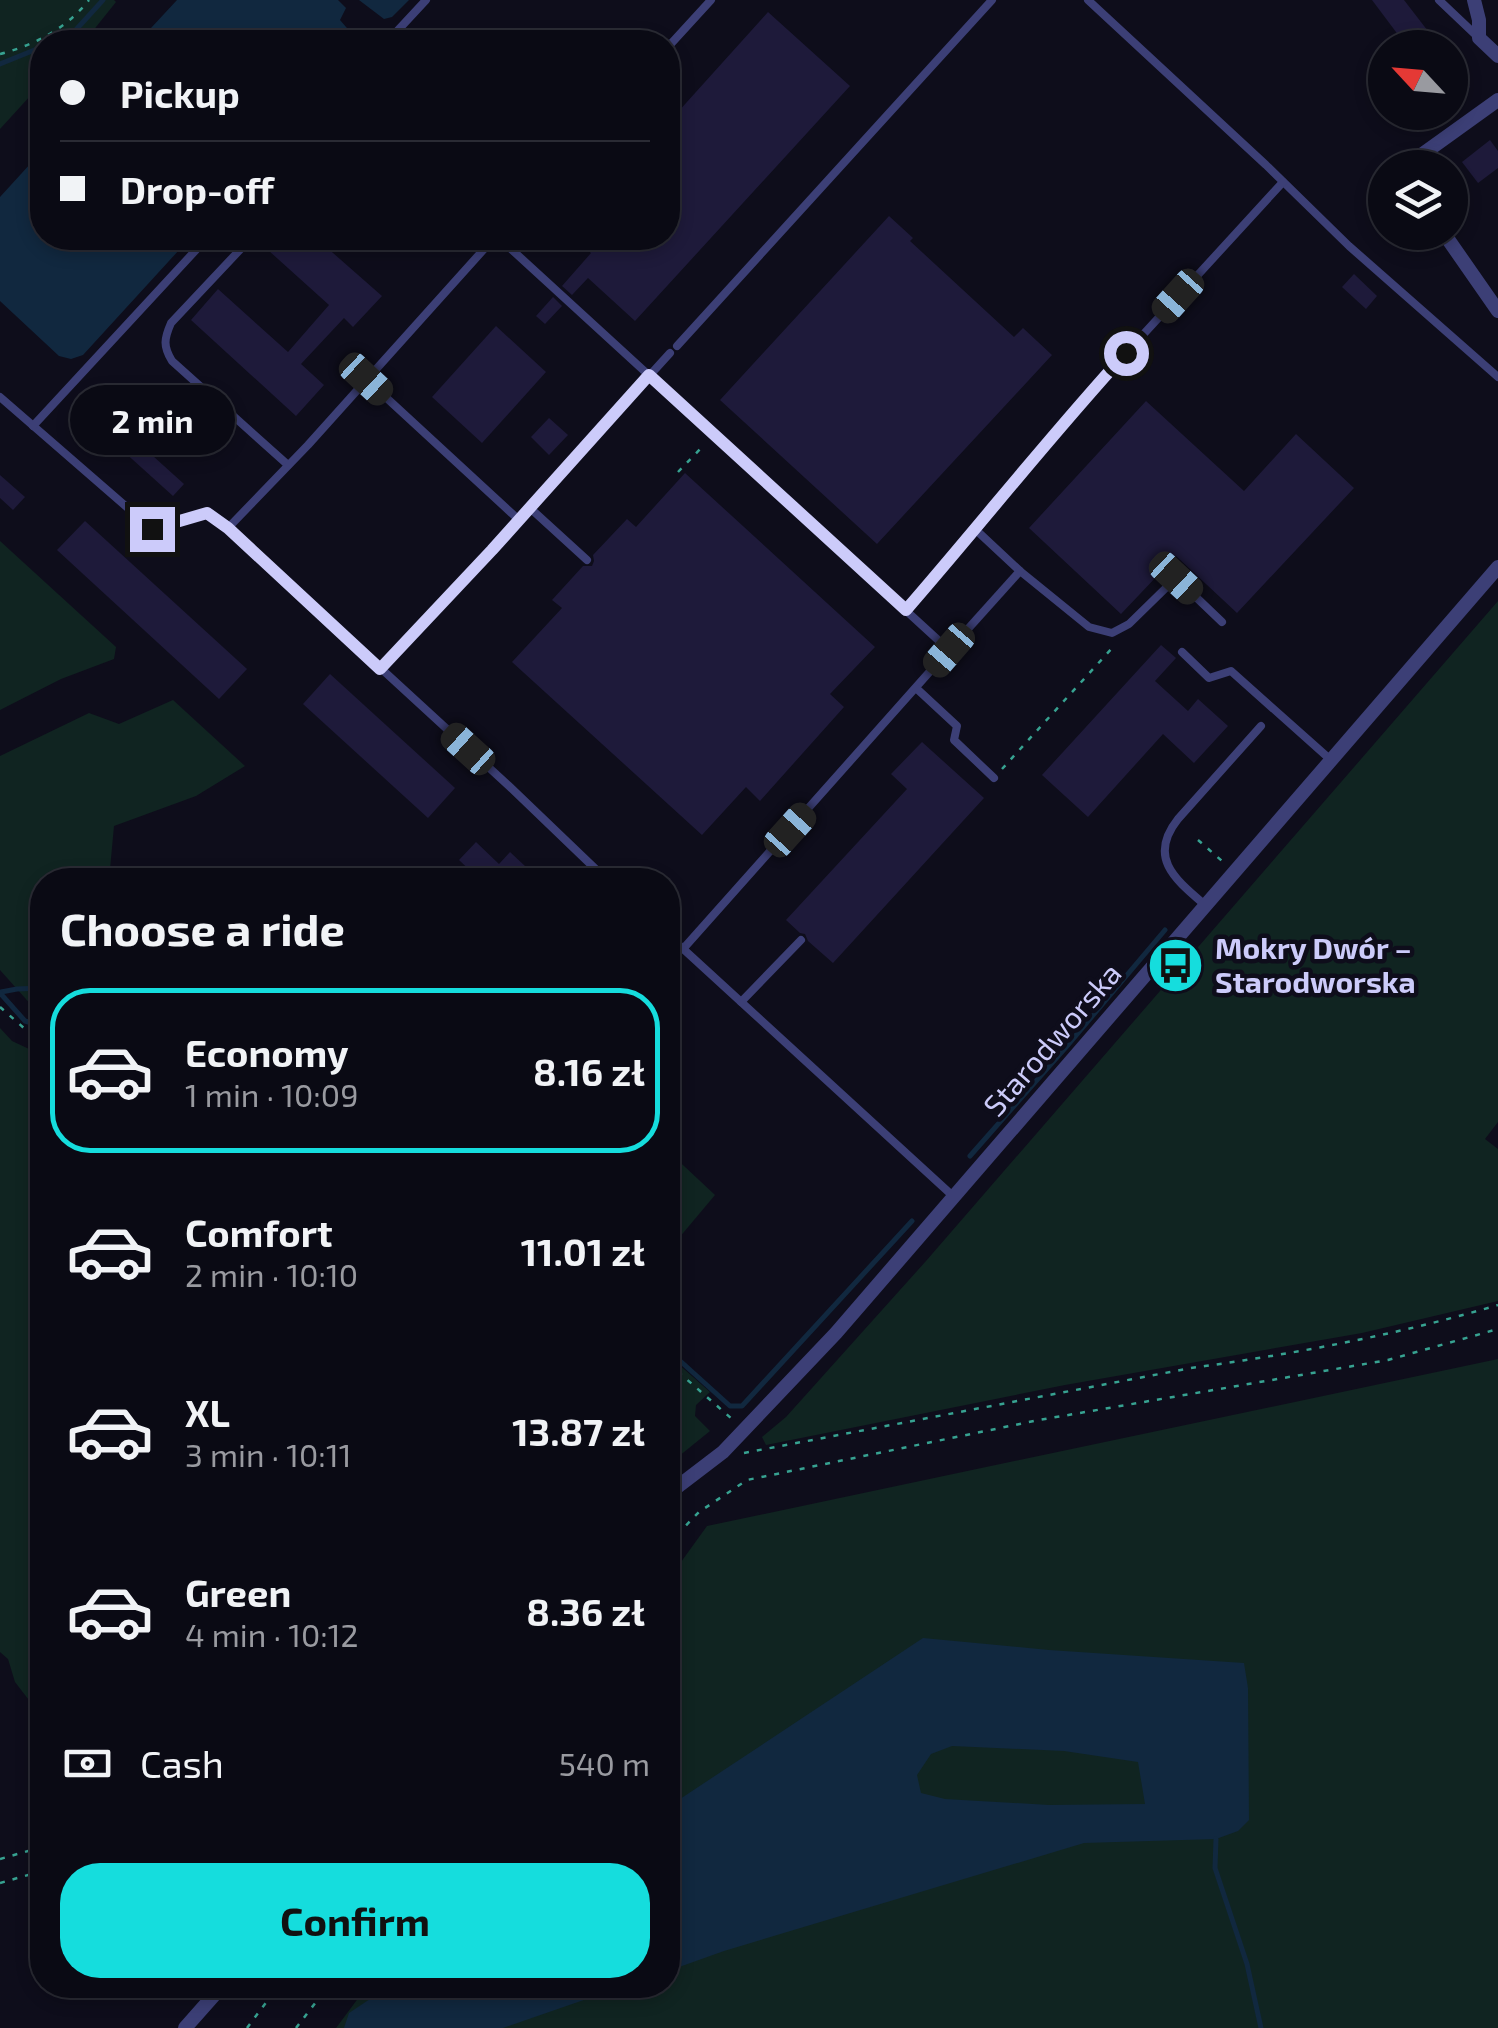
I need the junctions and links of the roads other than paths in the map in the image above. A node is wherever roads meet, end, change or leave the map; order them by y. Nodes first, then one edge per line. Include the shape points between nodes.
1 (426, 0) edge
2 (711, 0) edge
3 (992, 0) edge
4 (1088, 0) edge
5 (1439, 0) edge
6 (1474, 0) edge
7 (398, 30) edge
8 (680, 34) edge
9 (1479, 38) junction
10 (1498, 56) edge
11 (1498, 100) edge
12 (1428, 150) edge
13 (1283, 182) junction
14 (196, 250) edge
15 (240, 250) edge
16 (486, 250) edge
17 (510, 250) edge
18 (1455, 250) edge
19 (1498, 312) edge
20 (677, 346) dead end
21 (670, 353) dead end
22 (649, 375) junction
23 (1498, 378) edge
24 (366, 379) junction
25 (0, 397) edge
26 (33, 426) junction
27 (288, 465) junction
28 (530, 508) junction
29 (519, 520) junction
30 (228, 528) junction
31 (976, 530) junction
32 (587, 560) dead end
33 (1498, 568) edge
34 (1020, 570) junction
35 (906, 610) junction
36 (1222, 622) dead end
37 (949, 650) junction
38 (1182, 652) dead end
39 (380, 669) junction
40 (916, 688) junction
41 (1262, 726) dead end
42 (1332, 761) junction
43 (994, 778) road end
44 (594, 868) edge
45 (1205, 905) junction
46 (801, 940) dead end
47 (680, 946) edge
48 (683, 949) junction
49 (742, 1002) junction
50 (954, 1197) junction
51 (680, 1485) edge
52 (212, 1998) edge
53 (185, 2028) edge

1 - 7 lane
2 - 8 lane
3 - 20 lane
4 - 13 lane
5 - 9 lane
6 - 9 street
9 - 10 street
11 - 12 street
13 - 23 lane
13 - 31 lane via 1085,398
14 - 26 lane
15 - 27 lane via 171,323 166,351
16 - 24 lane
17 - 22 lane
18 - 19 street
21 - 22 lane
22 - 28 lane
22 - 35 lane
24 - 27 lane
24 - 29 lane
25 - 26 lane
26 - 30 lane via 152,529 207,513
27 - 30 lane
28 - 29 lane
28 - 32 lane
29 - 39 lane
30 - 39 lane
31 - 34 lane
31 - 35 lane
33 - 42 street, Starodworska
34 - 36 lane via 1089,627 1112,633 1176,578
34 - 37 lane
35 - 37 lane
37 - 40 lane
38 - 42 lane via 1209,678 1231,671
39 - 44 lane
40 - 43 lane via 957,726 954,740
40 - 48 lane
41 - 45 lane via 1169,830 1167,866
42 - 45 street, Starodworska
45 - 50 street, Starodworska
46 - 49 lane
47 - 48 lane
48 - 49 lane
49 - 50 lane
50 - 51 street, Starodworska via 745,1429
52 - 53 street

